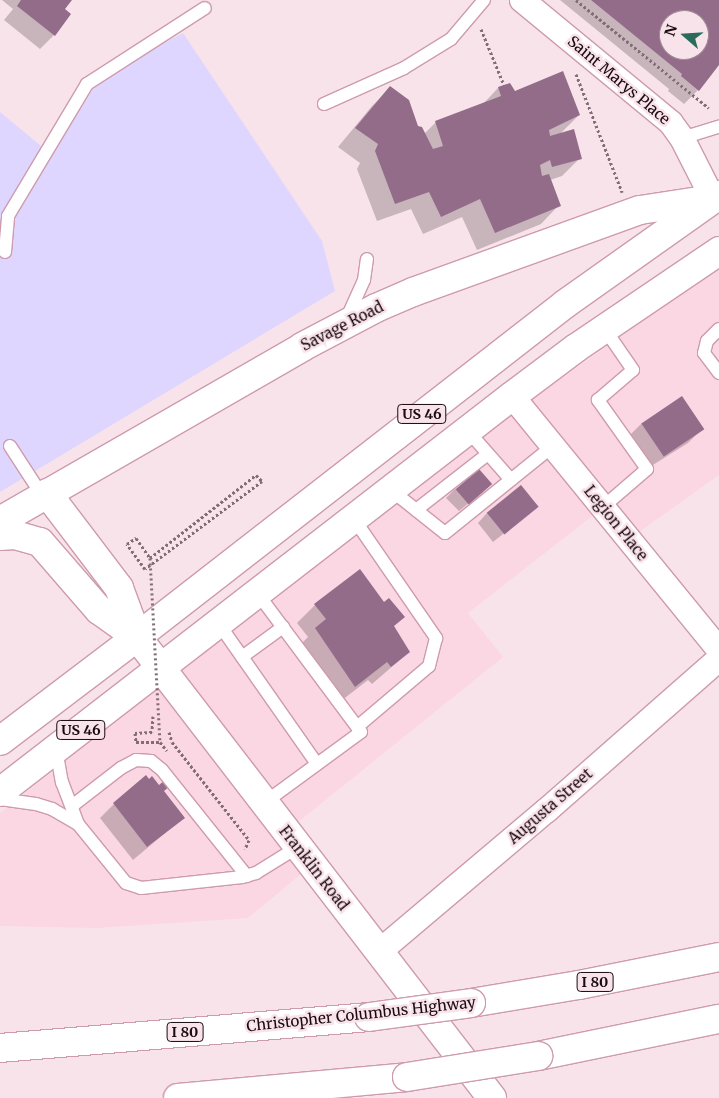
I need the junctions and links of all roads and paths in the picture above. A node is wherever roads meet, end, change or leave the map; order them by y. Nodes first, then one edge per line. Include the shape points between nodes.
1 (484, 0) edge
2 (522, 0) edge
3 (576, 0) edge
4 (205, 8) dead end
5 (479, 24) dead end
6 (573, 67) dead end
7 (504, 85) dead end
8 (324, 104) dead end
9 (709, 108) dead end
10 (719, 127) edge
11 (682, 138) junction
12 (716, 197) edge
13 (626, 201) dead end
14 (719, 251) edge
15 (5, 252) dead end
16 (367, 259) dead end
17 (344, 325) junction
18 (604, 328) junction
19 (719, 329) edge
20 (719, 373) edge
21 (512, 396) junction
22 (468, 430) junction
23 (10, 446) dead end
24 (553, 446) junction
25 (488, 454) junction
26 (511, 480) junction
27 (390, 490) junction
28 (47, 493) junction
29 (603, 507) junction
30 (416, 510) junction
31 (354, 519) junction
32 (0, 521) edge
33 (0, 536) edge
34 (40, 542) junction
35 (150, 558) junction
36 (258, 594) junction
37 (219, 624) junction
38 (283, 627) junction
39 (137, 637) junction
40 (719, 650) edge
41 (242, 657) junction
42 (719, 659) edge
43 (161, 668) junction
44 (153, 716) dead end
45 (357, 726) junction
46 (169, 732) dead end
47 (0, 741) edge
48 (56, 749) junction
49 (317, 764) junction
50 (0, 792) edge
51 (0, 799) edge
52 (264, 803) junction
53 (72, 806) junction
54 (78, 824) junction
55 (298, 847) junction
56 (245, 849) dead end
57 (247, 876) junction
58 (380, 951) junction
59 (719, 957) edge
60 (719, 1019) edge
61 (0, 1048) edge
62 (178, 1098) edge
63 (492, 1098) edge

1 - 8 lane via 450,39 404,68
2 - 11 street, Saint Marys Place via 655,108
3 - 9 path
4 - 15 lane via 87,84 8,216
5 - 7 path
6 - 13 path
10 - 11 lane
11 - 12 street, Saint Marys Place
12 - 17 main road, Savage Road via 640,210 413,292
12 - 39 main road, US 46 via 558,310
14 - 18 main road, US 46
16 - 17 lane via 364,280
17 - 28 main road, Savage Road
18 - 21 main road, US 46
18 - 29 lane via 633,370 598,400 647,469
19 - 20 lane via 707,341 704,353
21 - 22 main road, US 46
21 - 24 street, Legion Place
22 - 25 lane
22 - 27 main road, US 46
23 - 28 lane via 36,486
24 - 26 lane
24 - 29 street, Legion Place
25 - 26 lane
25 - 30 lane
26 - 30 lane via 445,533
27 - 30 lane
27 - 31 main road, US 46
28 - 32 main road, Savage Road
28 - 34 main road via 41,516
28 - 39 main road, Franklin Road via 119,588
29 - 40 street, Legion Place
31 - 36 main road, US 46
31 - 45 lane via 436,638 429,666
33 - 34 main road via 15,535
34 - 39 main road, Franklin Road via 100,610
35 - 35 path via 256,476 262,481 145,569 127,544 136,538
35 - 44 path, bridge via 160,742 136,742 135,733 152,732
36 - 37 main road, US 46
36 - 38 lane
37 - 41 lane
37 - 43 main road, US 46
38 - 41 lane
38 - 45 lane
39 - 43 main road, Franklin Road
39 - 47 main road, US 46
41 - 49 lane
42 - 58 street, Augusta Street
43 - 48 main road, US 46
43 - 52 main road, Franklin Road
45 - 49 lane via 361,732
46 - 56 path via 172,742 249,840
48 - 50 main road, US 46
48 - 53 lane via 62,782
49 - 52 lane
51 - 54 lane via 52,809
52 - 55 main road, Franklin Road
53 - 54 lane
53 - 57 lane via 121,768 136,760 151,761 162,770
54 - 57 lane via 126,883 141,888
55 - 57 lane
55 - 58 main road, Franklin Road
58 - 63 main road, Franklin Road
59 - 61 main road, Christopher Columbus Highway / I 80, bridge via 579,985 369,1017
60 - 62 main road, bridge via 538,1056 408,1078

